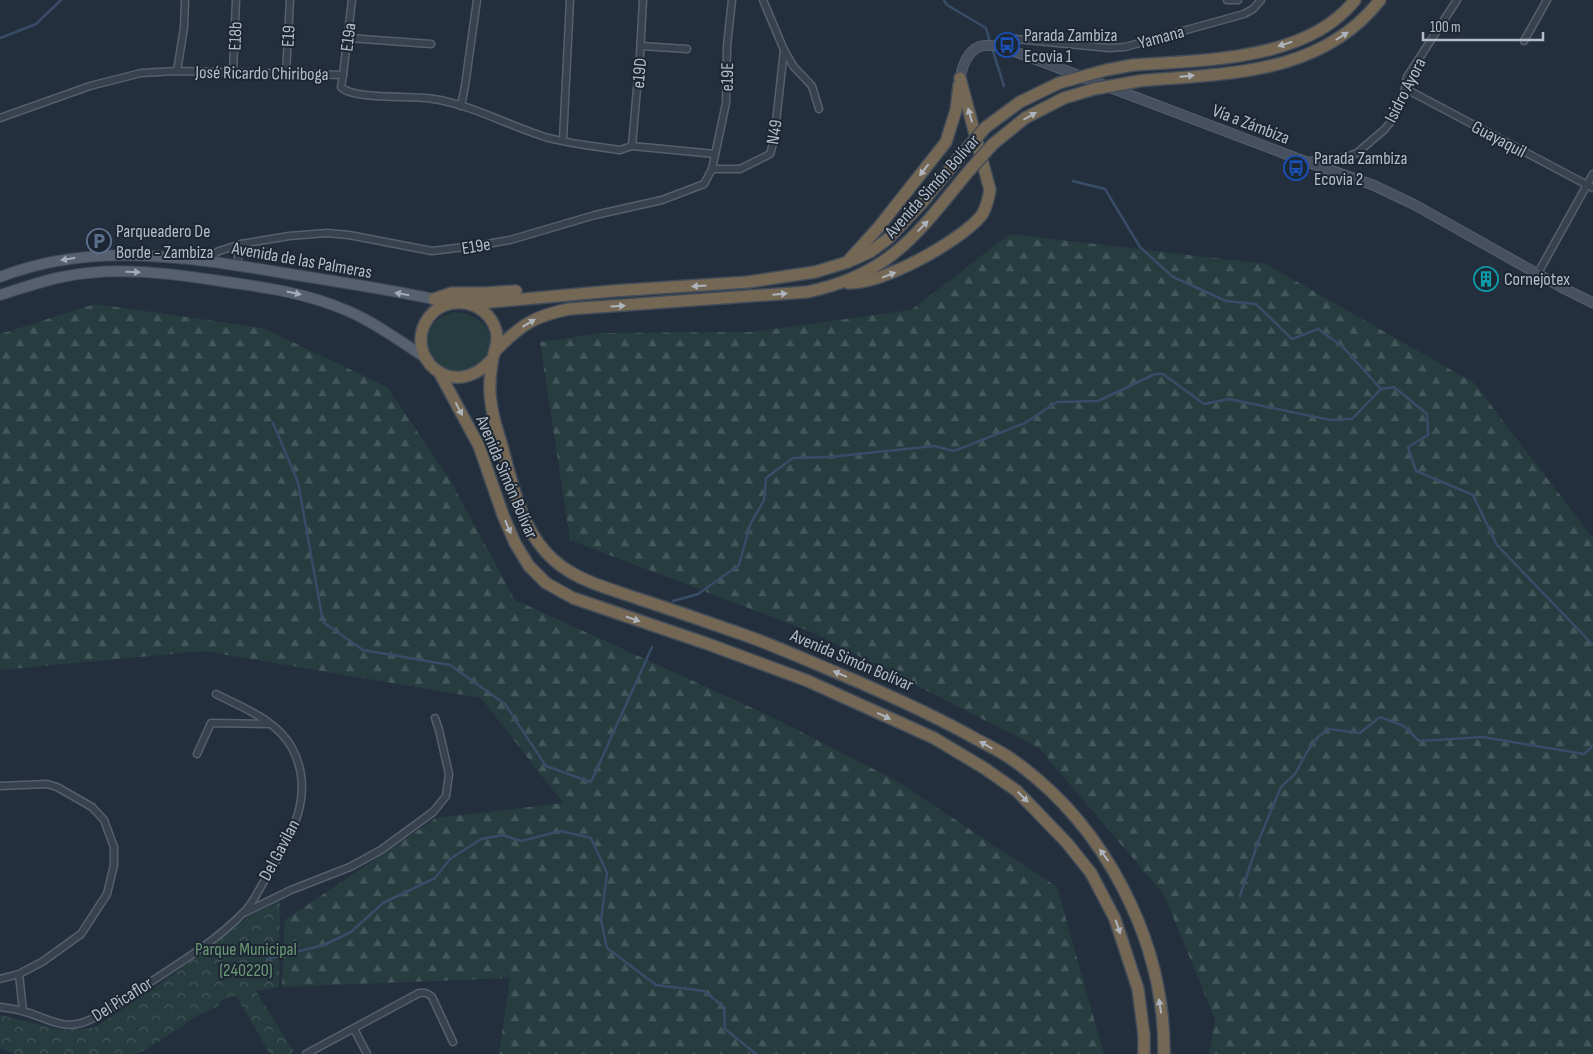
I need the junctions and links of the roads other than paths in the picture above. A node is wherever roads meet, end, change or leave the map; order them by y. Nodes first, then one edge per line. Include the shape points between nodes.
1 (185, 0) edge
2 (236, 0) edge
3 (290, 0) edge
4 (352, 0) edge
5 (477, 0) edge
6 (570, 0) edge
7 (643, 0) edge
8 (732, 0) edge
9 (763, 0) edge
10 (1227, 0) edge
11 (1238, 0) edge
12 (1261, 0) edge
13 (1355, 0) edge
14 (1380, 0) edge
15 (1457, 0) edge
16 (1547, 0) edge
17 (348, 38) junction
18 (1524, 41) dead end
19 (431, 44) dead end
20 (996, 45) junction
21 (641, 46) junction
22 (687, 49) dead end
23 (784, 50) junction
24 (176, 71) junction
25 (233, 72) junction
26 (286, 73) junction
27 (343, 75) junction
28 (960, 78) junction
29 (1406, 89) junction
30 (461, 106) junction
31 (820, 109) dead end
32 (0, 118) edge
33 (563, 140) junction
34 (632, 146) junction
35 (715, 154) junction
36 (1304, 161) junction
37 (712, 169) junction
38 (1593, 174) edge
39 (704, 184) joint
40 (1590, 187) edge
41 (241, 244) junction
42 (202, 260) junction
43 (848, 262) junction
44 (238, 266) junction
45 (1538, 273) junction
46 (0, 277) edge
47 (842, 283) junction
48 (612, 291) junction
49 (0, 295) edge
50 (434, 299) junction
51 (450, 303) junction
52 (1593, 303) edge
53 (470, 304) junction
54 (494, 355) junction
55 (426, 358) junction
56 (439, 372) junction
57 (216, 694) dead end
58 (435, 718) dead end
59 (271, 724) junction
60 (197, 754) dead end
61 (0, 786) edge
62 (245, 912) junction
63 (213, 940) joint
64 (18, 974) junction
65 (0, 979) edge
66 (0, 1007) edge
67 (23, 1011) junction
68 (354, 1029) junction
69 (452, 1042) dead end
70 (306, 1054) edge
71 (368, 1054) edge
72 (1144, 1054) edge
73 (1164, 1054) edge

1 - 24 street via 183,37
2 - 25 street, E18b
3 - 26 street, E19
4 - 17 street, E19a
5 - 30 street
6 - 33 street
7 - 21 street, e19D
8 - 35 street, e19E via 726,103
9 - 23 street
10 - 11 street
12 - 20 street, Yamana via 1244,14 1125,46 1101,48 1015,39 1001,40
13 -> 43 highway, Avenida Simón Bolívar, bridge via 1328,25 1289,43 1259,52 1207,60 1106,70 1059,83 1020,102 986,127 889,238
47 -> 14 highway, Avenida Simón Bolívar, bridge via 872,270 893,256 926,224 993,144 1025,118 1064,98 1094,89 1291,62 1319,51 1351,30
15 - 29 street, Isidro Ayora via 1407,77
16 - 18 street
17 - 19 street
17 - 27 street, E19a
20 - 28 street via 985,44 974,49 966,57
20 - 36 street, Vía a Zámbiza
21 - 22 street
21 - 34 street, e19D
23 - 31 street via 794,67 812,86
23 - 37 street, N49 via 770,154 740,169
24 - 25 street, José Ricardo Chiriboga
24 - 32 street, José Ricardo Chiriboga via 128,76 90,86
25 - 26 street, José Ricardo Chiriboga
26 - 27 street, José Ricardo Chiriboga
27 - 30 street, José Ricardo Chiriboga via 341,86 347,92 433,98
28 -> 43 highway via 956,110 946,142
47 -> 28 highway via 863,282 898,271 963,232 982,215 990,190
29 - 36 street, Isidro Ayora via 1394,118 1357,153 1325,161
29 - 40 street, Guayaquil
30 - 33 street, José Ricardo Chiriboga via 522,129
33 - 34 street, José Ricardo Chiriboga via 620,150
34 - 35 street, José Ricardo Chiriboga
35 - 37 street, e19E
36 - 45 street, Vía a Zámbiza via 1373,185 1415,205
37 - 39 street, e19E
38 - 40 street
39 - 41 street, E19e via 662,200 595,215 510,240 448,250 420,249 327,233
40 - 45 street
41 - 42 street, E19e via 219,250
41 - 44 street
42 - 44 main road, Avenida de las Palmeras
42 -> 46 main road, Avenida de las Palmeras via 161,256 89,256 55,261
43 -> 48 highway, Avenida Simón Bolívar via 770,280
50 -> 44 main road, Avenida de las Palmeras
45 - 52 street, Vía a Zámbiza
54 -> 47 highway, Avenida Simón Bolívar via 513,333 530,321 569,309 807,292
48 - 50 highway via 596,287 452,293
48 - 53 highway, Avenida Simón Bolívar
49 -> 55 main road, Avenida de las Palmeras via 62,277 100,272 174,275 242,284 298,294 333,305 382,329
50 - 51 main road, Avenida de las Palmeras
51 - 53 highway
51 - 55 highway via 430,315 424,325 421,336
53 - 54 highway via 490,317 495,327
54 - 56 highway via 482,370 468,377 453,378
73 -> 54 highway, Avenida Simón Bolívar via 1160,1004 1149,953 1134,911 1112,866 1081,823 1010,759 941,718 903,701 754,638 584,580 550,558 524,518 512,483 491,403
55 - 56 highway
56 -> 72 highway, Avenida Simón Bolívar via 479,446 515,543 529,566 546,583 573,598 808,681 934,738 1017,791 1091,873 1115,919 1138,990
57 - 59 street, Del Gavilan
58 - 62 street via 449,774 446,796 433,812 350,867
59 - 60 street via 211,723
59 - 62 street, Del Gavilan via 292,747 299,764 302,789 299,812 289,838
61 - 64 street via 47,784 57,787 92,807 104,820 114,847 114,865 107,894 81,934 42,962
62 - 63 street, Del Gavilan
63 - 67 street, Del Picaflor via 85,1023 65,1025
64 - 65 street
64 - 67 street
66 - 67 street, Del Picaflor
68 - 69 street via 419,993 428,993
68 - 70 street
68 - 71 street

